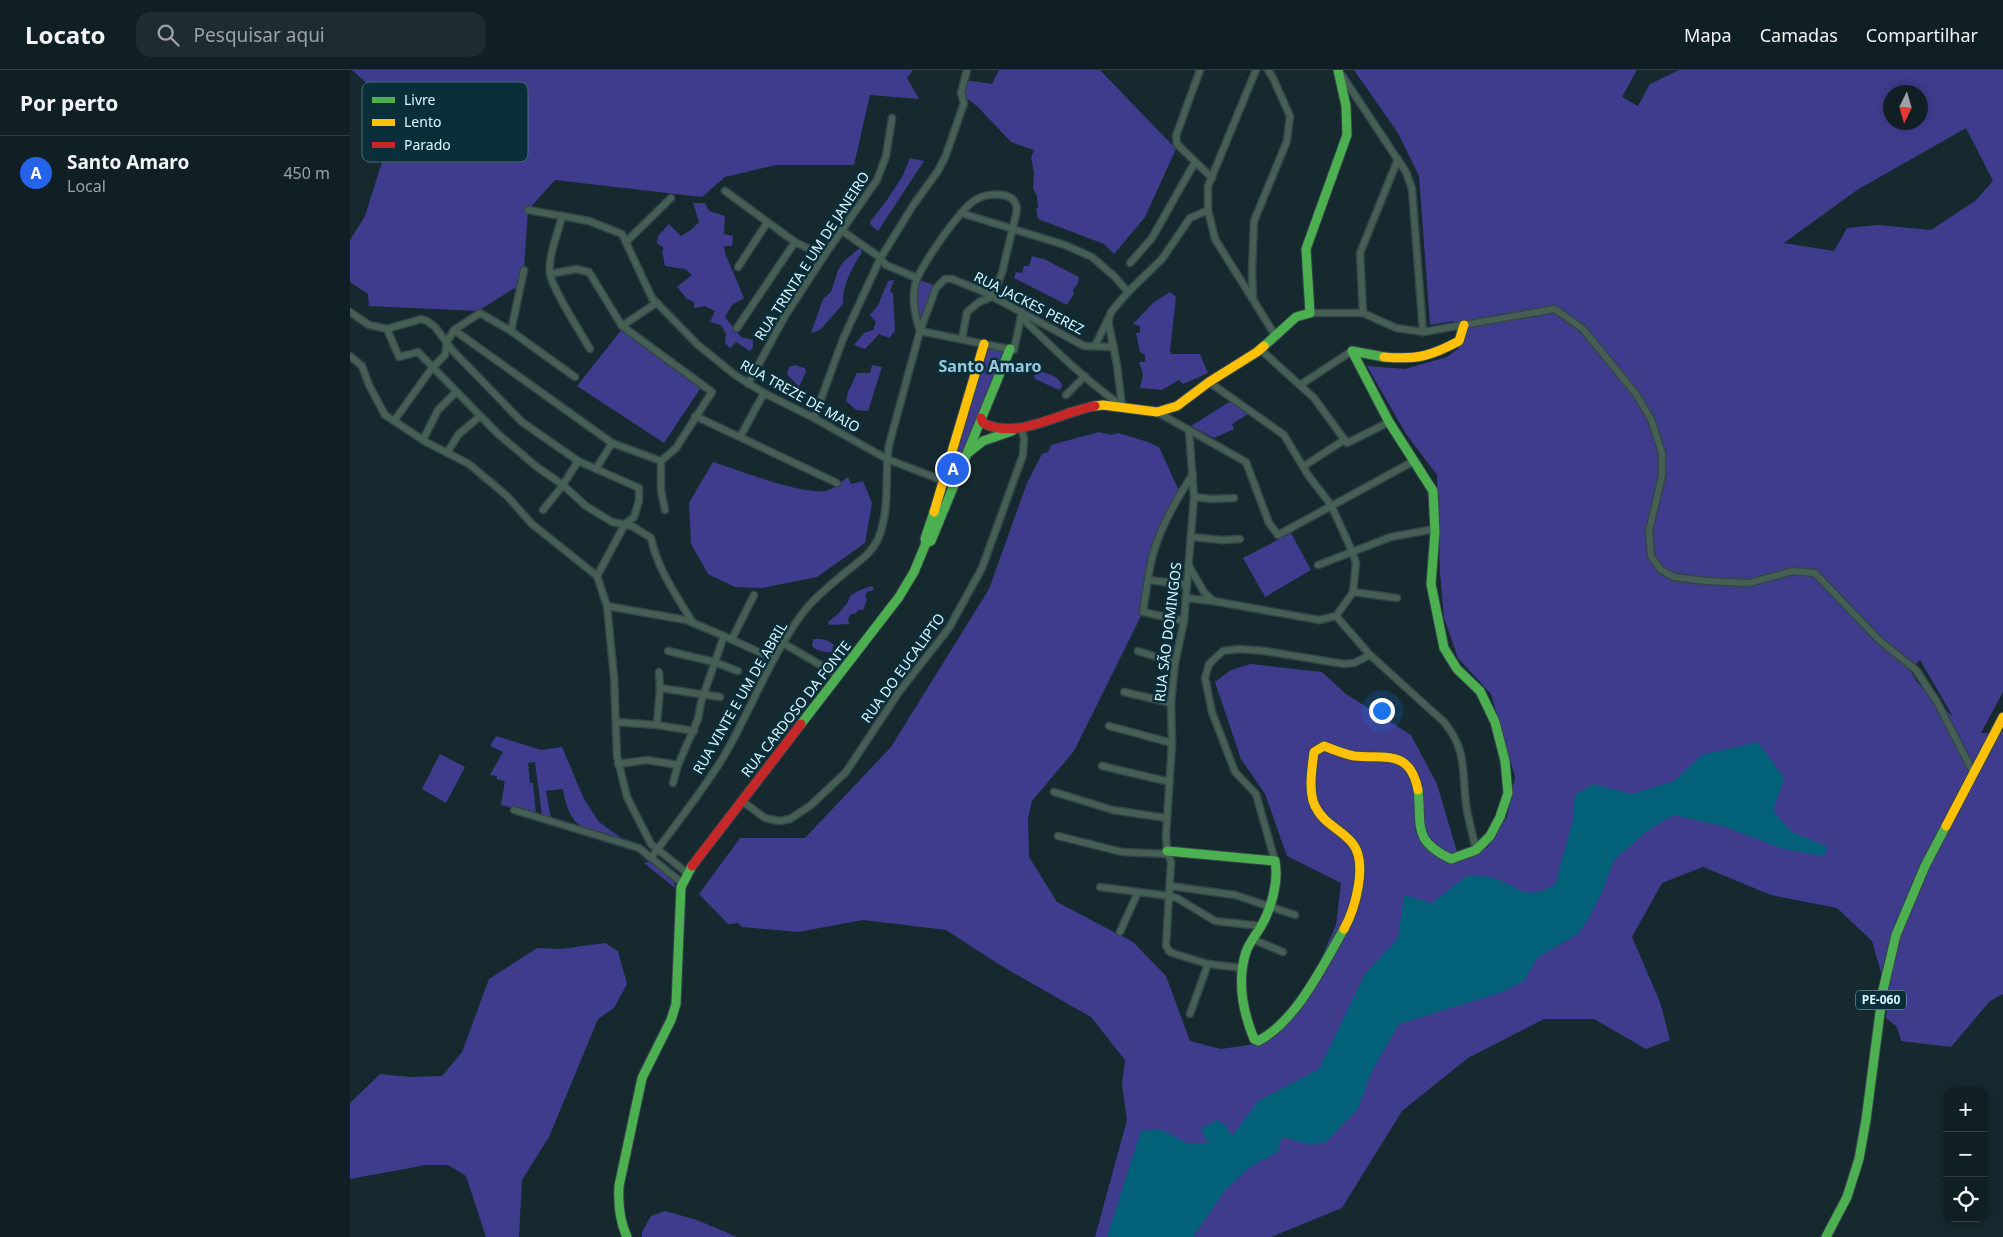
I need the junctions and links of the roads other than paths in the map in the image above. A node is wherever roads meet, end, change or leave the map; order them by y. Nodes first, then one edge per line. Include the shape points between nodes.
1 (967, 70) edge
2 (1200, 70) edge
3 (1256, 70) edge
4 (1268, 70) edge
5 (1338, 70) edge
6 (892, 118) dead end
7 (1398, 160) junction
8 (1196, 162) junction
9 (1212, 178) junction
10 (725, 191) dead end
11 (671, 198) dead end
12 (528, 210) dead end
13 (1208, 210) junction
14 (961, 213) junction
15 (562, 216) junction
16 (767, 223) junction
17 (1014, 229) junction
18 (841, 230) junction
19 (626, 242) junction
20 (795, 242) junction
21 (824, 256) junction
22 (880, 259) junction
23 (1130, 263) dead end
24 (738, 267) dead end
25 (524, 270) dead end
26 (550, 274) junction
27 (917, 278) junction
28 (936, 288) joint
29 (1128, 292) junction
30 (992, 297) junction
31 (1253, 300) junction
32 (656, 303) junction
33 (350, 312) edge
34 (1310, 313) junction
35 (1362, 314) junction
36 (1021, 315) junction
37 (1109, 318) junction
38 (1464, 325) junction
39 (622, 326) junction
40 (737, 328) dead end
41 (386, 329) junction
42 (454, 330) junction
43 (511, 331) junction
44 (920, 331) junction
45 (1423, 332) junction
46 (1275, 335) junction
47 (962, 339) junction
48 (447, 342) junction
49 (984, 344) junction
50 (1095, 346) junction
51 (1114, 347) junction
52 (590, 349) dead end
53 (1010, 349) junction
54 (1260, 349) junction
55 (1352, 351) junction
56 (350, 356) edge
57 (432, 368) junction
58 (1085, 376) junction
59 (574, 377) dead end
60 (1210, 382) junction
61 (748, 384) junction
62 (1300, 385) junction
63 (456, 392) junction
64 (764, 393) junction
65 (1066, 394) dead end
66 (1122, 406) junction
67 (1157, 412) junction
68 (480, 416) junction
69 (695, 416) junction
70 (814, 418) junction
71 (981, 418) junction
72 (394, 421) junction
73 (1389, 422) junction
74 (1020, 429) junction
75 (1189, 431) junction
76 (740, 436) junction
77 (423, 440) junction
78 (1344, 440) junction
79 (612, 443) junction
80 (446, 453) junction
81 (887, 459) junction
82 (964, 459) junction
83 (578, 461) junction
84 (661, 461) junction
85 (1414, 461) junction
86 (1304, 466) junction
87 (596, 469) junction
88 (1194, 474) junction
89 (944, 481) junction
90 (836, 483) dead end
91 (562, 485) junction
92 (954, 485) junction
93 (1194, 497) junction
94 (1234, 498) dead end
95 (1331, 505) junction
96 (543, 510) dead end
97 (664, 510) dead end
98 (625, 524) junction
99 (1435, 529) junction
100 (1191, 537) junction
101 (1240, 539) dead end
102 (926, 543) junction
103 (1352, 551) junction
104 (1189, 565) junction
105 (1318, 565) dead end
106 (597, 576) junction
107 (1149, 580) junction
108 (1187, 585) junction
109 (1353, 592) junction
110 (754, 595) dead end
111 (1186, 598) junction
112 (1397, 598) dead end
113 (1213, 601) junction
114 (607, 606) junction
115 (1336, 616) junction
116 (1184, 621) junction
117 (693, 623) junction
118 (724, 636) junction
119 (732, 639) junction
120 (783, 643) junction
121 (668, 651) dead end
122 (1138, 651) dead end
123 (1370, 655) junction
124 (774, 659) junction
125 (714, 662) junction
126 (1175, 663) junction
127 (738, 671) dead end
128 (659, 672) dead end
129 (839, 676) junction
130 (660, 688) junction
131 (1124, 692) dead end
132 (704, 694) junction
133 (720, 696) dead end
134 (1171, 703) junction
135 (2003, 717) edge
136 (616, 722) junction
137 (657, 724) junction
138 (1109, 726) dead end
139 (694, 731) junction
140 (1172, 743) junction
141 (618, 764) junction
142 (678, 765) junction
143 (1102, 766) dead end
144 (1974, 774) junction
145 (1170, 782) junction
146 (673, 783) dead end
147 (1054, 792) dead end
148 (742, 801) junction
149 (514, 810) dead end
150 (1166, 818) junction
151 (1058, 836) dead end
152 (658, 849) junction
153 (1476, 850) junction
154 (1168, 853) junction
155 (652, 858) junction
156 (1276, 861) junction
157 (688, 873) junction
158 (682, 885) junction
159 (1170, 886) junction
160 (1100, 887) dead end
161 (1138, 892) junction
162 (1169, 896) junction
163 (1268, 906) junction
164 (1296, 915) dead end
165 (1261, 926) junction
166 (1120, 932) dead end
167 (1252, 939) junction
168 (1283, 952) dead end
169 (1208, 964) junction
170 (1243, 968) junction
171 (1190, 1014) dead end
172 (627, 1237) edge
173 (1826, 1237) edge

1 - 22 street via 961,93 964,103 946,155
2 - 8 street via 1176,136 1177,144
3 - 9 street
4 - 31 street via 1290,116 1287,141 1254,221
5 - 7 street
5 - 34 street via 1346,106 1347,135 1306,249
6 - 18 street, RUA TRINTA E UM DE JANEIRO via 883,167
7 - 35 street via 1360,253
7 - 45 street via 1412,189
8 - 9 street
8 - 23 street via 1152,238
9 - 13 street via 1208,186
10 - 16 street
11 - 19 street
12 - 15 street, RUA TREZE DE MAIO
13 - 29 street via 1190,218 1162,259
13 - 31 street via 1215,239
14 - 17 street
14 - 17 street via 976,199 1005,196 1016,203
14 - 27 street
15 - 19 street, RUA TREZE DE MAIO via 589,221 622,234
15 - 26 street
16 - 20 street
16 - 24 street
17 - 29 street via 1092,257
17 - 30 street
18 - 21 street, RUA TRINTA E UM DE JANEIRO
18 - 22 street
19 - 32 street, RUA TREZE DE MAIO
20 - 21 street
20 - 40 street
21 - 61 street, RUA TRINTA E UM DE JANEIRO via 785,316
22 - 27 street via 886,265
22 - 70 street via 842,339
25 - 43 street
26 - 39 street via 576,269 589,272
26 - 52 street
27 - 44 street via 914,298
28 - 30 street, RUA JACKES PEREZ via 946,279 952,279
28 - 44 street, RUA VINTE E UM DE ABRIL
29 - 37 street
30 - 36 street, RUA JACKES PEREZ
30 - 47 street via 967,312
31 - 46 street
32 - 39 street
32 - 61 street, RUA TREZE DE MAIO via 698,345
33 - 41 street via 370,325
34 - 35 street
34 - 46 street via 1296,317
35 - 45 street via 1396,328
36 - 50 street, RUA JACKES PEREZ via 1084,346
36 - 53 street, RUA CARDOSO DA FONTE via 1014,350
36 - 58 street
37 - 50 street
37 - 51 street
38 - 45 street
38 - 55 street via 1458,341 1434,354 1404,358
38 - 144 street via 1555,309 1583,328 1636,394 1650,419 1662,453 1662,476 1649,531 1650,556 1661,570 1674,577 1749,583 1793,571 1815,573 1879,640 1916,670 1938,702
39 - 69 street via 712,392
41 - 48 street via 421,319 435,326
41 - 57 street via 399,357 418,352
42 - 43 street via 480,313
42 - 48 street
42 - 79 street
43 - 59 street
44 - 47 street
44 - 81 street, RUA VINTE E UM DE ABRIL
46 - 54 street
47 - 49 street
48 - 57 street via 445,355
48 - 83 street via 522,422
49 - 53 street
49 - 89 street, RUA CARDOSO DA FONTE
50 - 51 street, RUA JACKES PEREZ
51 - 66 street
53 - 71 street, RUA CARDOSO DA FONTE
54 - 60 street
54 - 62 street
55 - 62 street
55 - 73 street
56 - 72 street via 362,366 385,415
57 - 63 street
57 - 72 street
58 - 65 street
58 - 66 street
60 - 67 street via 1177,406
60 - 86 street via 1284,435
61 - 64 street, RUA TREZE DE MAIO
62 - 78 street via 1314,398
63 - 68 street
63 - 77 street via 438,410
64 - 70 street, RUA TREZE DE MAIO
64 - 76 street
66 - 67 street
66 - 74 street via 1079,409
67 - 75 street
68 - 80 street via 458,435
68 - 91 street
69 - 76 street
69 - 84 street via 676,448
70 - 81 street, RUA TREZE DE MAIO
71 - 74 street via 989,427
71 - 82 street, RUA CARDOSO DA FONTE
72 - 77 street
73 - 78 street via 1347,443
73 - 85 street
74 - 82 street via 983,441
74 - 148 street, RUA DO EUCALIPTO via 1024,438 1023,455 982,568 949,628 899,692 846,772 812,806 790,819 765,818
75 - 88 street, RUA SÃO DOMINGOS
75 - 95 street via 1246,462 1269,523 1278,535
76 - 90 street
77 - 80 street
78 - 86 street
79 - 84 street
79 - 87 street
80 - 106 street via 469,464 532,524
81 - 89 street, RUA TREZE DE MAIO
81 - 120 street, RUA VINTE E UM DE ABRIL via 887,503 877,540 864,558 806,609
82 - 92 street, RUA CARDOSO DA FONTE
83 - 87 street
83 - 91 street
84 - 97 street
85 - 95 street
85 - 99 street via 1433,491
86 - 95 street
87 - 98 street via 639,488 634,517
88 - 93 street, RUA SÃO DOMINGOS
88 - 107 street via 1180,493 1160,534
89 - 92 street
89 - 102 street, RUA CARDOSO DA FONTE via 924,539
91 - 96 street
91 - 98 street via 586,506 612,522
92 - 102 street, RUA CARDOSO DA FONTE via 931,541
93 - 94 street
93 - 100 street, RUA SÃO DOMINGOS
95 - 103 street
98 - 106 street
98 - 117 street via 651,538 662,572
99 - 103 street via 1392,537
99 - 153 street via 1431,584 1444,648 1457,669 1480,692 1495,722 1505,761 1508,793 1500,818 1490,836
100 - 101 street
100 - 104 street, RUA SÃO DOMINGOS
102 - 129 street, RUA CARDOSO DA FONTE via 899,597
103 - 105 street
103 - 109 street via 1356,563
104 - 108 street, RUA SÃO DOMINGOS
104 - 113 street
106 - 114 street
107 - 108 street
107 - 116 street via 1142,612
108 - 111 street, RUA SÃO DOMINGOS
109 - 112 street
109 - 115 street
110 - 119 street
111 - 113 street
111 - 116 street, RUA SÃO DOMINGOS
113 - 115 street via 1319,620
114 - 117 street
114 - 136 street
115 - 123 street
116 - 126 street, RUA SÃO DOMINGOS
117 - 118 street
118 - 119 street
118 - 125 street
119 - 124 street
120 - 124 street, RUA VINTE E UM DE ABRIL
120 - 129 street
121 - 125 street
122 - 126 street
123 - 153 street via 1454,734 1460,747 1466,804
123 - 156 street via 1344,664 1238,648 1223,651 1209,664 1204,678 1212,712 1235,772 1256,794
124 - 152 street, RUA VINTE E UM DE ABRIL via 724,755
125 - 127 street
125 - 132 street
126 - 134 street, RUA SÃO DOMINGOS
128 - 130 street
129 - 148 street, RUA CARDOSO DA FONTE
130 - 132 street
130 - 137 street
131 - 134 street
132 - 133 street
132 - 139 street
134 - 140 street, RUA SÃO DOMINGOS
135 - 144 street, PE-060
136 - 137 street
136 - 141 street
137 - 139 street
138 - 140 street
139 - 142 street
140 - 145 street, RUA SÃO DOMINGOS
141 - 142 street via 647,760
141 - 152 street via 634,814 646,836
142 - 146 street
143 - 145 street
144 - 173 street, PE-060 via 1925,866 1896,935 1883,990 1859,1159 1847,1196
145 - 150 street, RUA SÃO DOMINGOS
147 - 150 street via 1113,810
148 - 157 street, RUA CARDOSO DA FONTE
149 - 155 street via 639,848
150 - 154 street, RUA SÃO DOMINGOS
151 - 154 street via 1122,852
152 - 155 street, RUA VINTE E UM DE ABRIL
152 - 157 street
153 - 170 street via 1451,859 1436,854 1423,839 1418,784 1410,766 1394,756 1350,755 1324,746 1314,752 1314,803 1321,816 1347,837 1360,857 1354,911 1291,1012 1279,1028 1261,1041 1254,1039 1247,1022
154 - 156 street
154 - 159 street, RUA SÃO DOMINGOS
155 - 158 street
156 - 163 street via 1276,879
157 - 158 street, RUA CARDOSO DA FONTE
158 - 172 street via 676,1004 642,1078 619,1186 618,1212
159 - 162 street, RUA SÃO DOMINGOS
159 - 163 street via 1235,895
160 - 161 street
161 - 162 street
161 - 166 street
162 - 165 street via 1215,920
162 - 169 street, RUA SÃO DOMINGOS via 1167,949 1172,954
163 - 164 street
163 - 165 street
165 - 167 street
167 - 168 street
167 - 170 street via 1244,955
169 - 170 street
169 - 171 street

